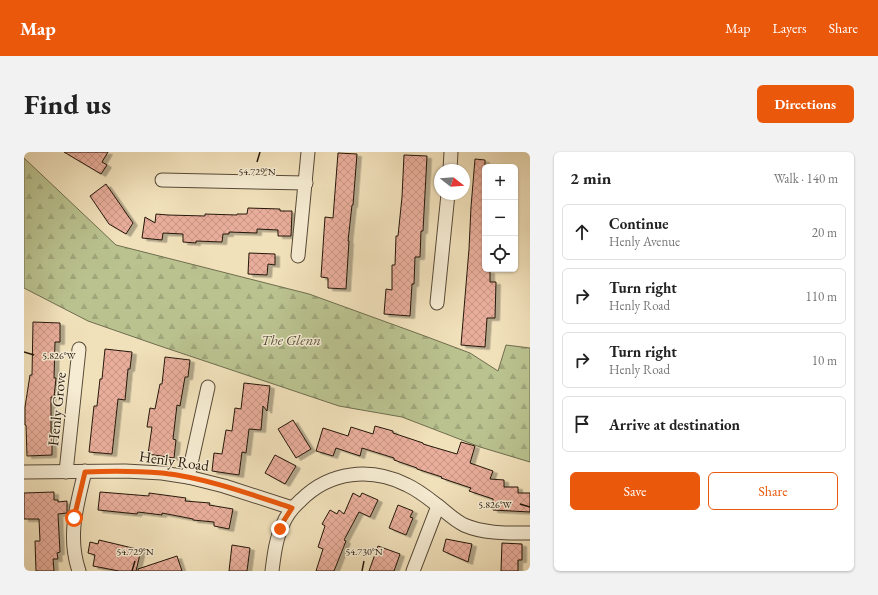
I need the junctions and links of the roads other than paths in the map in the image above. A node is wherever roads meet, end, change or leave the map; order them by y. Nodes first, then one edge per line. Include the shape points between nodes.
1 (308, 152) edge
2 (451, 152) edge
3 (450, 164) edge
4 (162, 180) dead end
5 (306, 183) junction
6 (447, 200) edge
7 (298, 256) dead end
8 (437, 303) dead end
9 (79, 349) dead end
10 (208, 387) dead end
11 (24, 472) edge
12 (66, 472) junction
13 (85, 472) junction
14 (188, 477) junction
15 (438, 506) junction
16 (292, 508) junction
17 (530, 533) edge
18 (79, 571) edge
19 (272, 571) edge
20 (413, 571) edge

1 - 5 street
2 - 3 street
4 - 5 street
5 - 7 street
6 - 8 street
9 - 12 street, Henly Grove
10 - 14 street
11 - 12 street, Henly Road
12 - 13 street, Henly Road
13 - 14 street, Henly Road via 125,471
13 - 18 street via 73,528
14 - 16 street, Henly Road
15 - 16 street via 417,490 397,481 375,475 354,474 321,484
15 - 17 street via 458,521 479,530
15 - 20 street
16 - 19 street via 280,529

